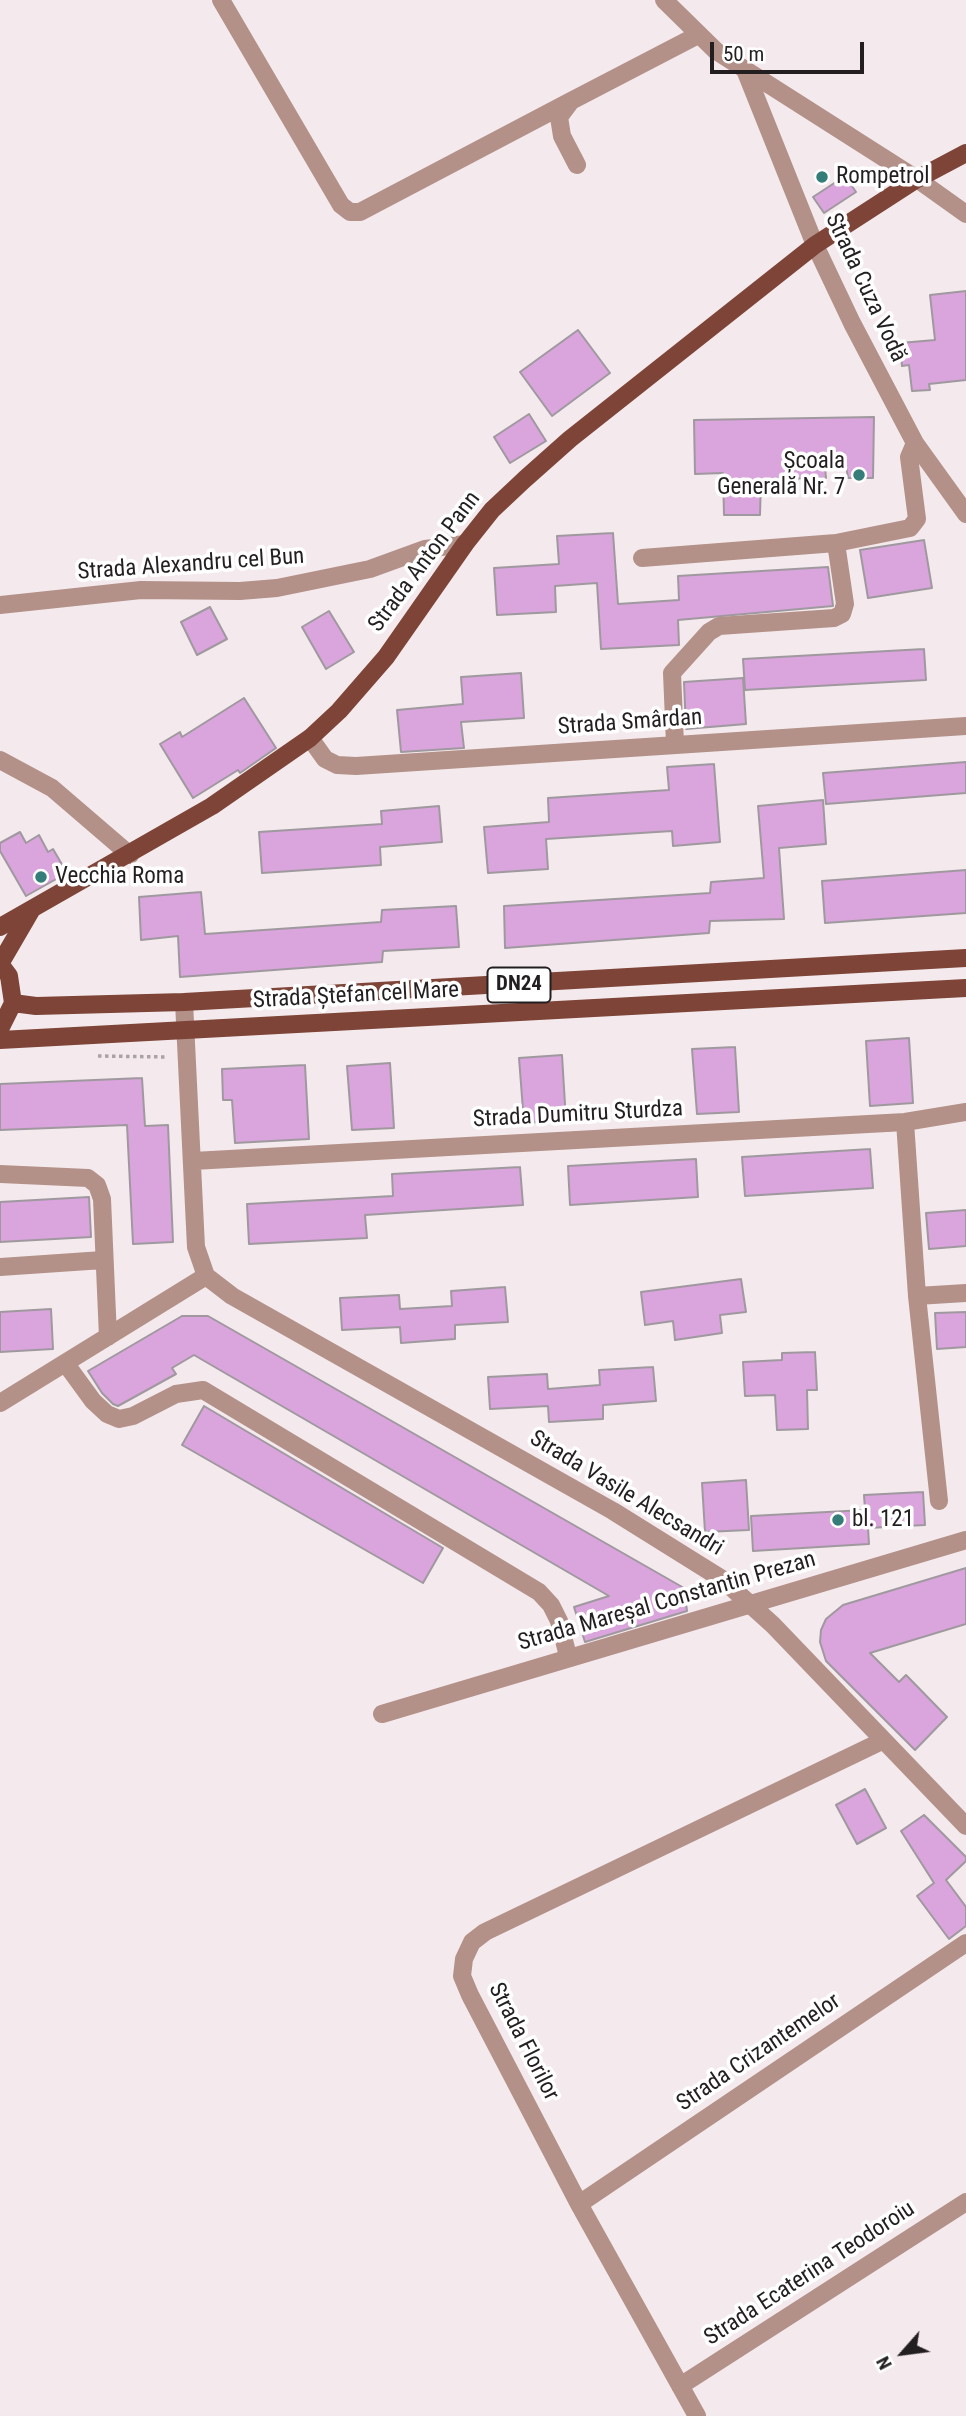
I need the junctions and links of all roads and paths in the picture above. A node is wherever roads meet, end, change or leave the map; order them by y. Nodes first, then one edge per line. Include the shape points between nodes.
1 (221, 0) edge
2 (664, 0) edge
3 (698, 35) junction
4 (745, 70) junction
5 (571, 101) junction
6 (966, 153) edge
7 (577, 165) dead end
8 (917, 178) junction
9 (966, 214) edge
10 (815, 245) junction
11 (915, 443) junction
12 (966, 514) edge
13 (464, 544) junction
14 (836, 544) junction
15 (642, 558) dead end
16 (0, 605) edge
17 (966, 726) edge
18 (310, 738) junction
19 (675, 744) junction
20 (0, 760) edge
21 (130, 855) junction
22 (32, 909) junction
23 (0, 927) edge
24 (966, 958) edge
25 (0, 964) edge
26 (966, 988) edge
27 (184, 1002) junction
28 (13, 1003) junction
29 (0, 1029) edge
30 (185, 1030) junction
31 (0, 1040) edge
32 (85, 1055) dead end
33 (187, 1057) junction
34 (966, 1112) edge
35 (905, 1122) junction
36 (193, 1161) junction
37 (0, 1174) edge
38 (103, 1260) junction
39 (0, 1267) edge
40 (206, 1276) junction
41 (966, 1293) edge
42 (918, 1296) junction
43 (108, 1337) junction
44 (66, 1364) junction
45 (0, 1403) edge
46 (939, 1501) dead end
47 (966, 1540) edge
48 (750, 1603) junction
49 (568, 1656) junction
50 (382, 1714) dead end
51 (882, 1741) junction
52 (966, 1826) edge
53 (966, 1943) edge
54 (966, 2202) edge
55 (579, 2204) junction
56 (680, 2386) junction
57 (696, 2416) edge

1 - 5 street via 341,205 350,212 360,212
2 - 3 street
3 - 4 street
3 - 5 street
4 - 8 street
4 - 10 street, Strada Cuza Vodă
5 - 7 street via 559,117 562,136
6 - 8 main road, Strada Anton Pann
8 - 9 street
8 - 10 main road, Strada Anton Pann
10 - 11 street, Strada Cuza Vodă
10 - 13 main road, Strada Anton Pann via 570,439 492,510
11 - 12 street, Strada Cuza Vodă
11 - 14 street via 909,457 918,519 910,528
13 - 16 street, Strada Alexandru cel Bun via 277,588 141,590
13 - 18 main road, Strada Anton Pann via 386,657
14 - 15 street
14 - 19 street via 845,604 842,614 719,626 709,632 672,673
17 - 19 street, Strada Smârdan
18 - 19 street, Strada Smârdan via 325,760 356,766
18 - 21 main road, Strada Anton Pann via 256,779
20 - 21 street via 52,789
21 - 22 main road, Strada Anton Pann
22 - 23 main road, Strada Anton Pann
22 - 25 main road
24 - 27 main road, Strada Ștefan cel Mare / DN24
25 - 28 main road via 11,982
26 - 30 main road, Strada Ștefan cel Mare / DN24
27 - 28 main road, Strada Ștefan cel Mare / DN24
27 - 30 street
28 - 29 main road
30 - 31 main road, Strada Ștefan cel Mare / DN24
30 - 33 street
32 - 33 path
33 - 36 street
34 - 35 street, Strada Dumitru Sturdza
35 - 36 street, Strada Dumitru Sturdza
35 - 42 street
36 - 40 street via 196,1247
37 - 38 street via 88,1178 97,1185 102,1199
38 - 39 street
38 - 43 street
40 - 43 street
40 - 48 street, Strada Vasile Alecsandri via 232,1296 637,1525
41 - 42 street
42 - 46 street
43 - 44 street
44 - 45 street
44 - 49 street via 93,1401 119,1419 176,1394 203,1390 539,1592 559,1621
47 - 48 street, Strada Mareșal Constantin Prezan
48 - 49 street, Strada Mareșal Constantin Prezan
48 - 51 street, Strada Vasile Alecsandri
49 - 50 street, Strada Mareșal Constantin Prezan
51 - 52 street, Strada Vasile Alecsandri
51 - 55 street, Strada Florilor via 472,1942 463,1976 470,1995
53 - 55 street, Strada Crizantemelor
54 - 56 street, Strada Ecaterina Teodoroiu
55 - 56 street, Strada Florilor
56 - 57 street, Strada Florilor

